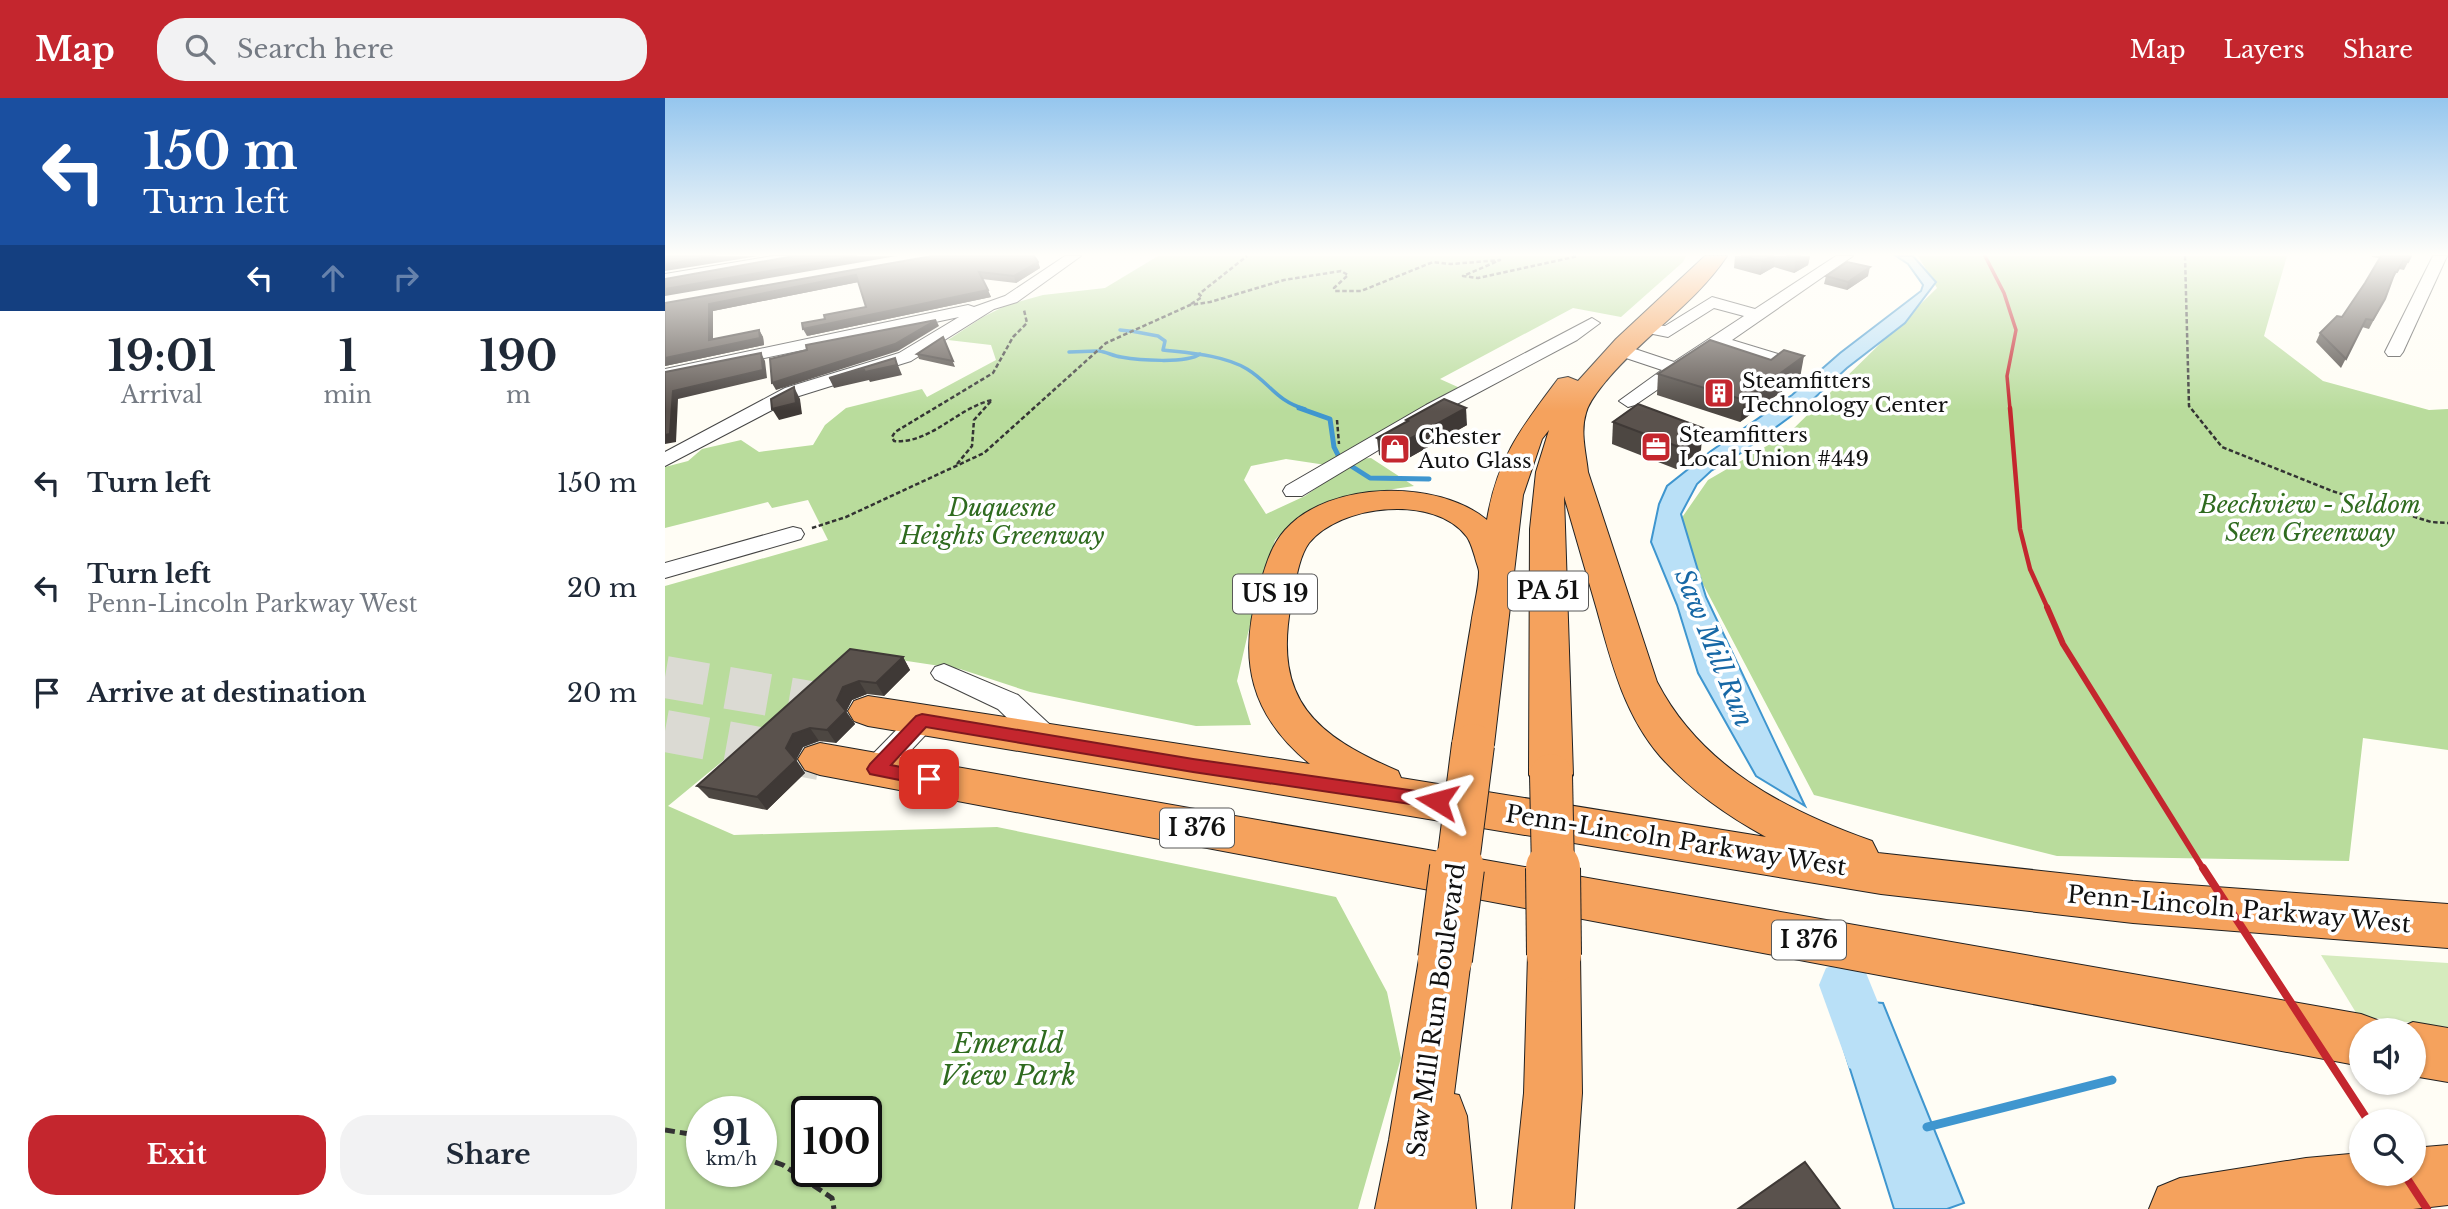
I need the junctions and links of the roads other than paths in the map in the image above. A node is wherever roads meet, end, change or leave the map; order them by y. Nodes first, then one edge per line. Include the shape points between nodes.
1 (979, 308) edge
2 (985, 308) edge
3 (1648, 308) edge
4 (1665, 308) edge
5 (1703, 308) edge
6 (1732, 308) edge
7 (1768, 308) edge
8 (2415, 308) edge
9 (1757, 315) junction
10 (1592, 323) dead end
11 (1644, 327) junction
12 (1571, 337) junction
13 (1718, 341) junction
14 (1594, 342) dead end
15 (1620, 350) junction
16 (2394, 352) dead end
17 (1772, 358) edge
18 (1677, 369) junction
19 (665, 374) edge
20 (1628, 401) dead end
21 (1572, 410) junction
22 (665, 460) edge
23 (1294, 491) dead end
24 (793, 534) road end
25 (1496, 569) junction
26 (665, 571) edge
27 (944, 673) dead end
28 (868, 712) tunnel mouth
29 (922, 721) junction
30 (1051, 743) junction
31 (820, 759) tunnel mouth
32 (876, 769) junction
33 (1437, 801) junction
34 (1941, 882) junction
35 (2448, 926) edge
36 (2349, 1038) edge
37 (1433, 1048) junction
38 (2426, 1051) edge
39 (2448, 1055) edge
40 (2448, 1175) edge
41 (1406, 1209) edge
42 (1445, 1209) edge
43 (1543, 1209) edge
44 (2180, 1209) edge

1 - 19 street
2 - 22 street via 905,357 792,392
3 - 25 highway, Saw Mill Run Boulevard via 1584,367 1538,422 1510,485
4 - 11 highway
5 - 11 street via 1668,332
6 - 9 street
7 - 9 street
8 - 16 street
9 - 13 street
10 - 12 street
11 - 15 highway
12 - 14 street
12 - 23 street via 1433,409
13 - 17 street
13 - 18 street
15 - 18 street
15 - 21 highway
18 - 20 street
21 - 34 highway via 1573,472 1637,682 1658,722 1717,783 1771,818 1843,850
21 - 43 highway, PA 51, bridge via 1557,448 1548,491 1554,955 1553,1094
24 - 26 street
25 - 33 highway, US 19 via 1479,530 1449,509 1409,500 1365,502 1334,512 1299,535 1287,553 1272,604 1265,661 1286,716 1335,760 1374,780
25 - 37 highway, Saw Mill Run Boulevard, bridge
27 - 30 street via 999,696
28 - 29 highway, Penn-Lincoln Parkway West
29 - 30 highway, Penn-Lincoln Parkway West
29 - 32 street
30 - 33 highway, Penn-Lincoln Parkway West
31 - 32 highway, I 376
32 - 36 highway, I 376
33 - 34 highway, Penn-Lincoln Parkway West
34 - 35 highway, Penn-Lincoln Parkway West via 2251,913
37 - 41 highway, Saw Mill Run Boulevard
37 - 42 highway
38 - 39 highway
40 - 44 highway via 2306,1189

